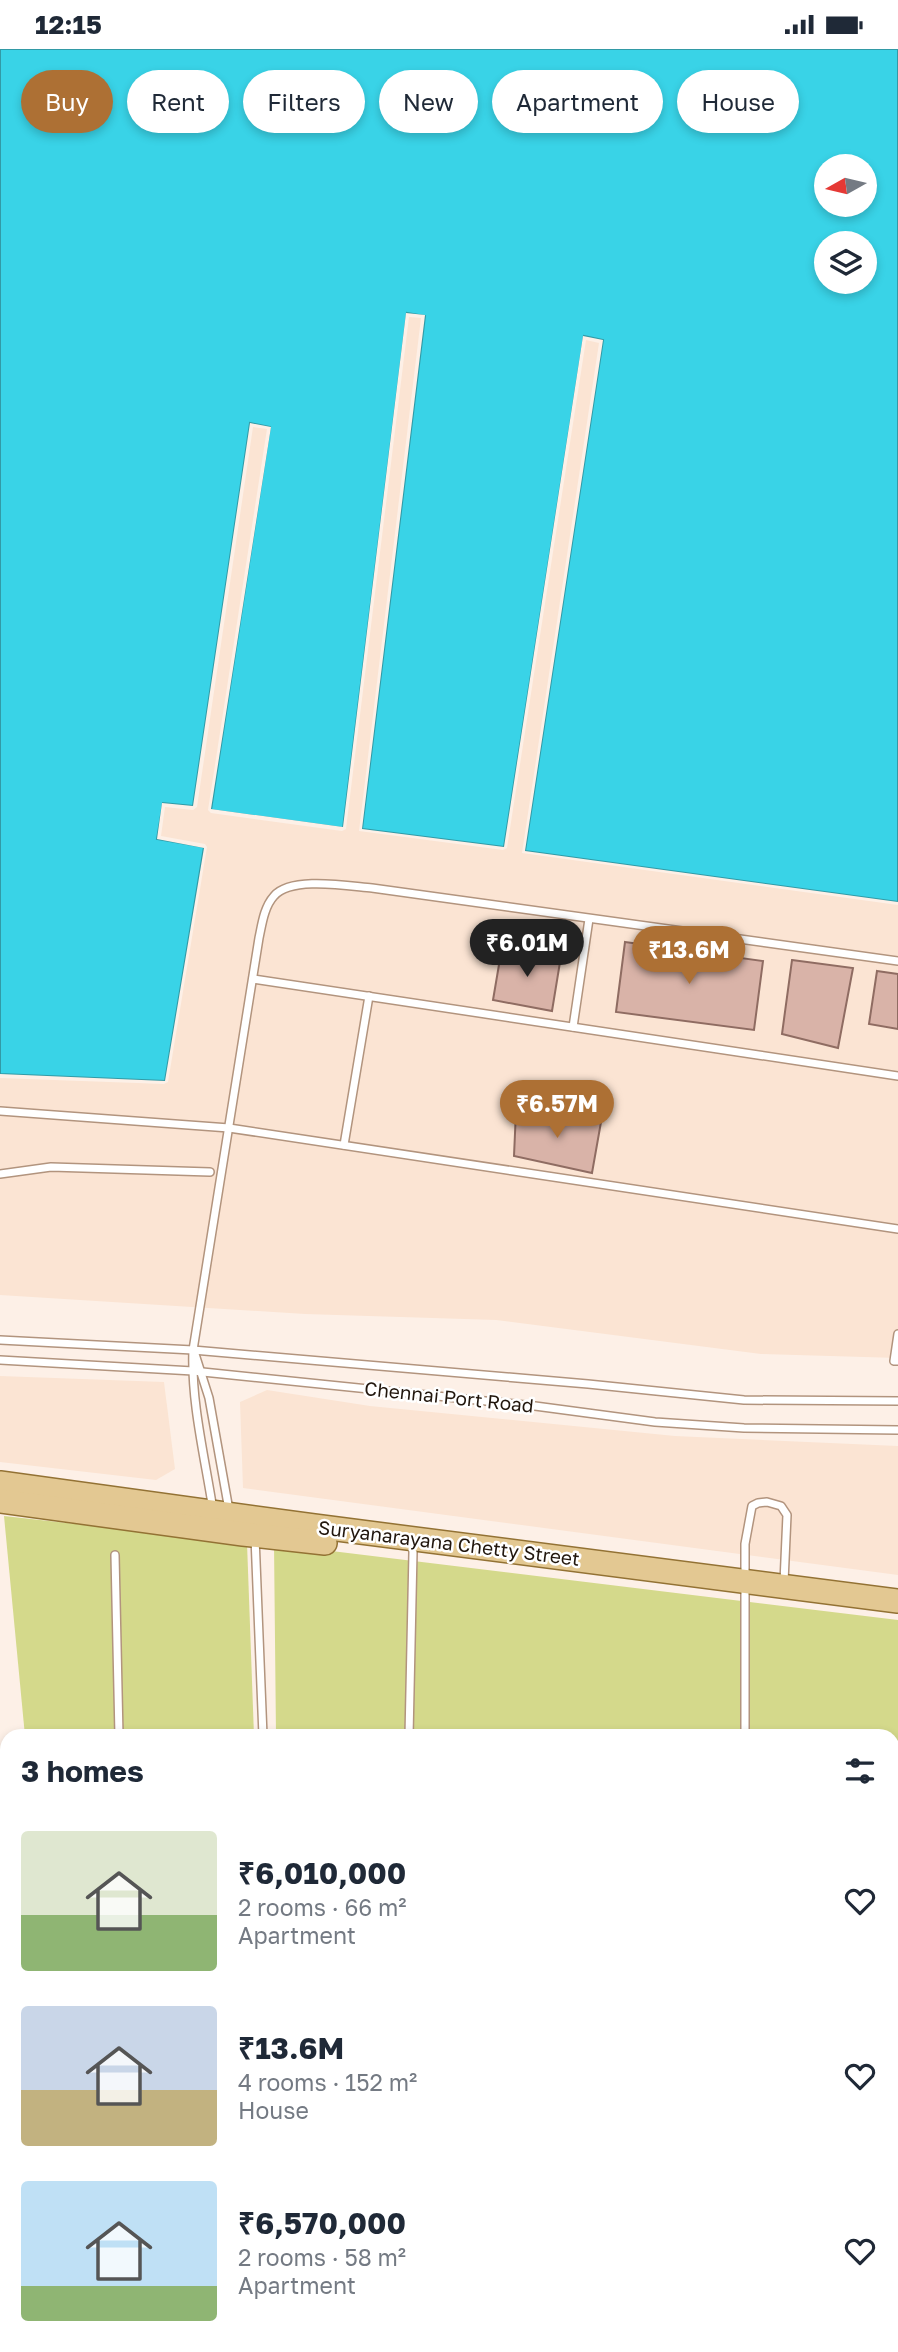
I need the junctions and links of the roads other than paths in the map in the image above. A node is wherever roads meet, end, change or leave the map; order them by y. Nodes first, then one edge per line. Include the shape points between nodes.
1 (589, 919) junction
2 (898, 961) edge
3 (253, 979) junction
4 (369, 996) junction
5 (573, 1027) junction
6 (898, 1076) edge
7 (0, 1111) edge
8 (229, 1128) junction
9 (344, 1145) junction
10 (210, 1172) dead end
11 (0, 1174) edge
12 (898, 1229) edge
13 (898, 1333) edge
14 (0, 1340) edge
15 (193, 1350) junction
16 (0, 1360) edge
17 (898, 1361) edge
18 (193, 1371) junction
19 (202, 1373) junction
20 (898, 1401) edge
21 (898, 1430) edge
22 (0, 1483) edge
23 (0, 1500) edge
24 (223, 1522) junction
25 (255, 1535) junction
26 (413, 1552) junction
27 (115, 1555) dead end
28 (784, 1587) junction
29 (744, 1588) junction
30 (898, 1601) edge
31 (898, 1615) edge
32 (119, 1729) edge
33 (263, 1729) edge
34 (409, 1729) edge
35 (745, 1729) edge

1 - 2 lane
1 - 3 lane via 372,888 293,886 273,896 267,907
1 - 5 lane
3 - 4 lane
3 - 8 lane
4 - 5 lane
4 - 9 lane
5 - 6 lane
7 - 8 lane
8 - 9 lane
8 - 15 lane
9 - 12 lane
10 - 11 lane via 51,1167
13 - 17 lane via 894,1361
14 - 15 lane, Chennai Port Road
15 - 18 lane
15 - 19 lane
15 - 20 lane, Chennai Port Road via 744,1400
16 - 18 lane, Chennai Port Road
18 - 19 lane, Chennai Port Road
18 - 24 lane
19 - 21 lane, Chennai Port Road via 668,1423
19 - 24 lane via 211,1411
22 - 24 main road, Suryanarayana Chetty Street
23 - 24 main road, Suryanarayana Chetty Street
24 - 25 main road, Suryanarayana Chetty Street
24 - 29 main road, Suryanarayana Chetty Street
25 - 26 main road, Suryanarayana Chetty Street
25 - 33 lane
26 - 29 main road, Suryanarayana Chetty Street via 591,1577
26 - 34 lane
27 - 32 lane
28 - 29 main road, Suryanarayana Chetty Street
28 - 29 lane via 787,1515 781,1506 758,1503 749,1515
28 - 30 main road, Suryanarayana Chetty Street
29 - 31 main road, Suryanarayana Chetty Street
29 - 35 lane

